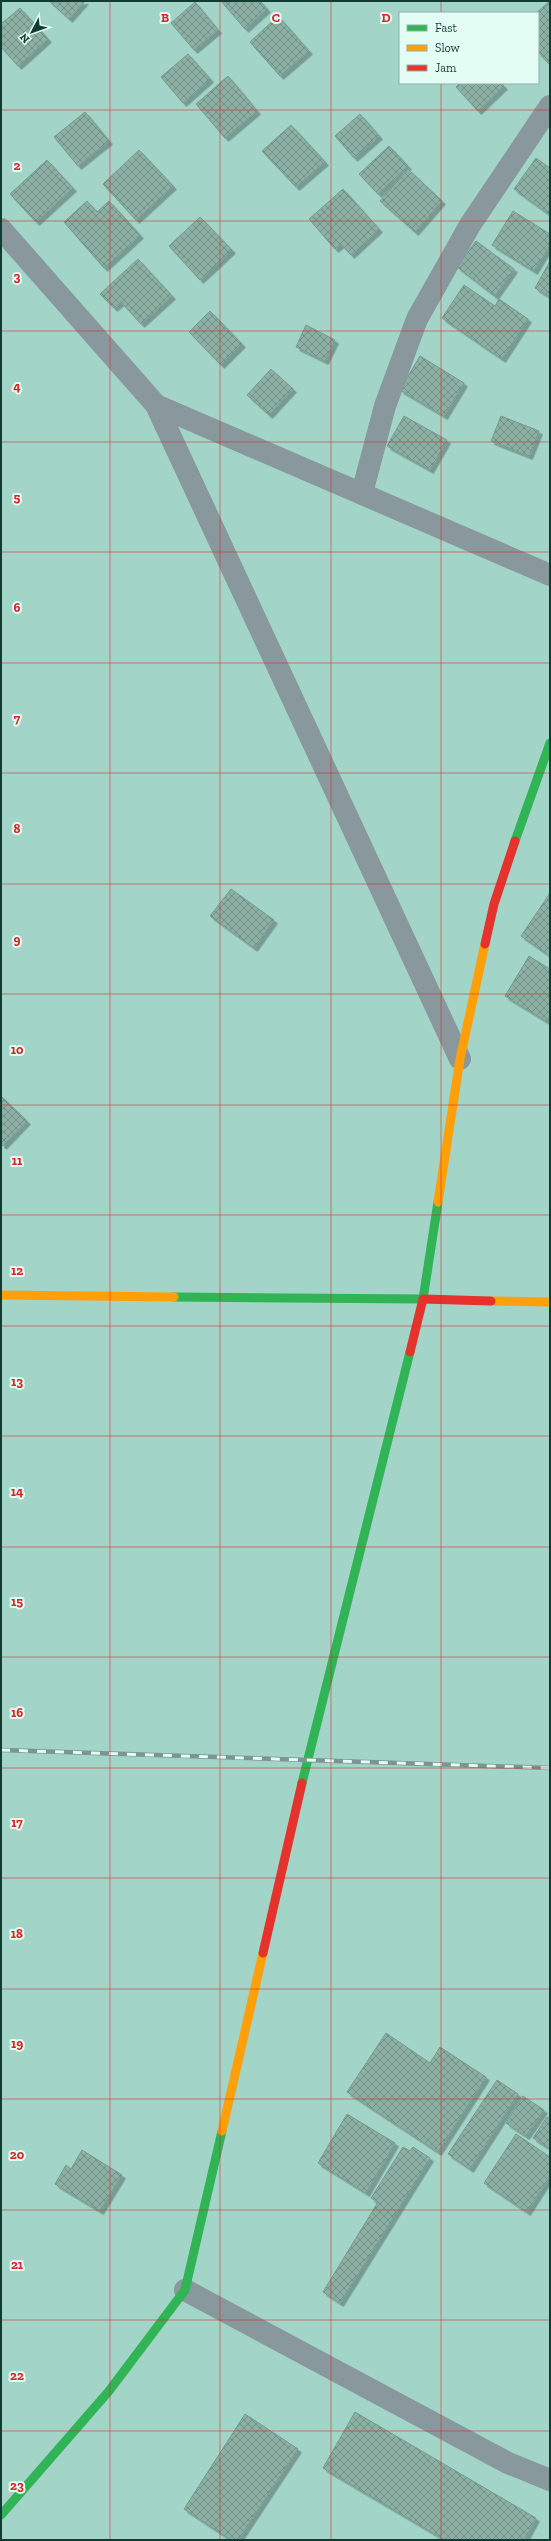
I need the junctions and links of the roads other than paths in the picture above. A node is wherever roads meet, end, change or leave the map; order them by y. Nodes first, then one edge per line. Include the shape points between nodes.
1 (550, 106) edge
2 (1, 229) edge
3 (156, 405) junction
4 (362, 493) junction
5 (550, 575) edge
6 (550, 743) edge
7 (460, 1058) junction
8 (1, 1295) edge
9 (424, 1299) junction
10 (550, 1302) edge
11 (185, 2290) junction
12 (550, 2480) edge
13 (1, 2515) edge

1 - 4 street via 470,226 417,319 385,406
2 - 3 street
3 - 4 street
3 - 7 street
4 - 5 street
6 - 7 street via 529,797 494,904
7 - 9 street
8 - 9 street
9 - 10 street
9 - 11 street via 307,1760
11 - 12 street via 508,2463
11 - 13 street via 109,2391

